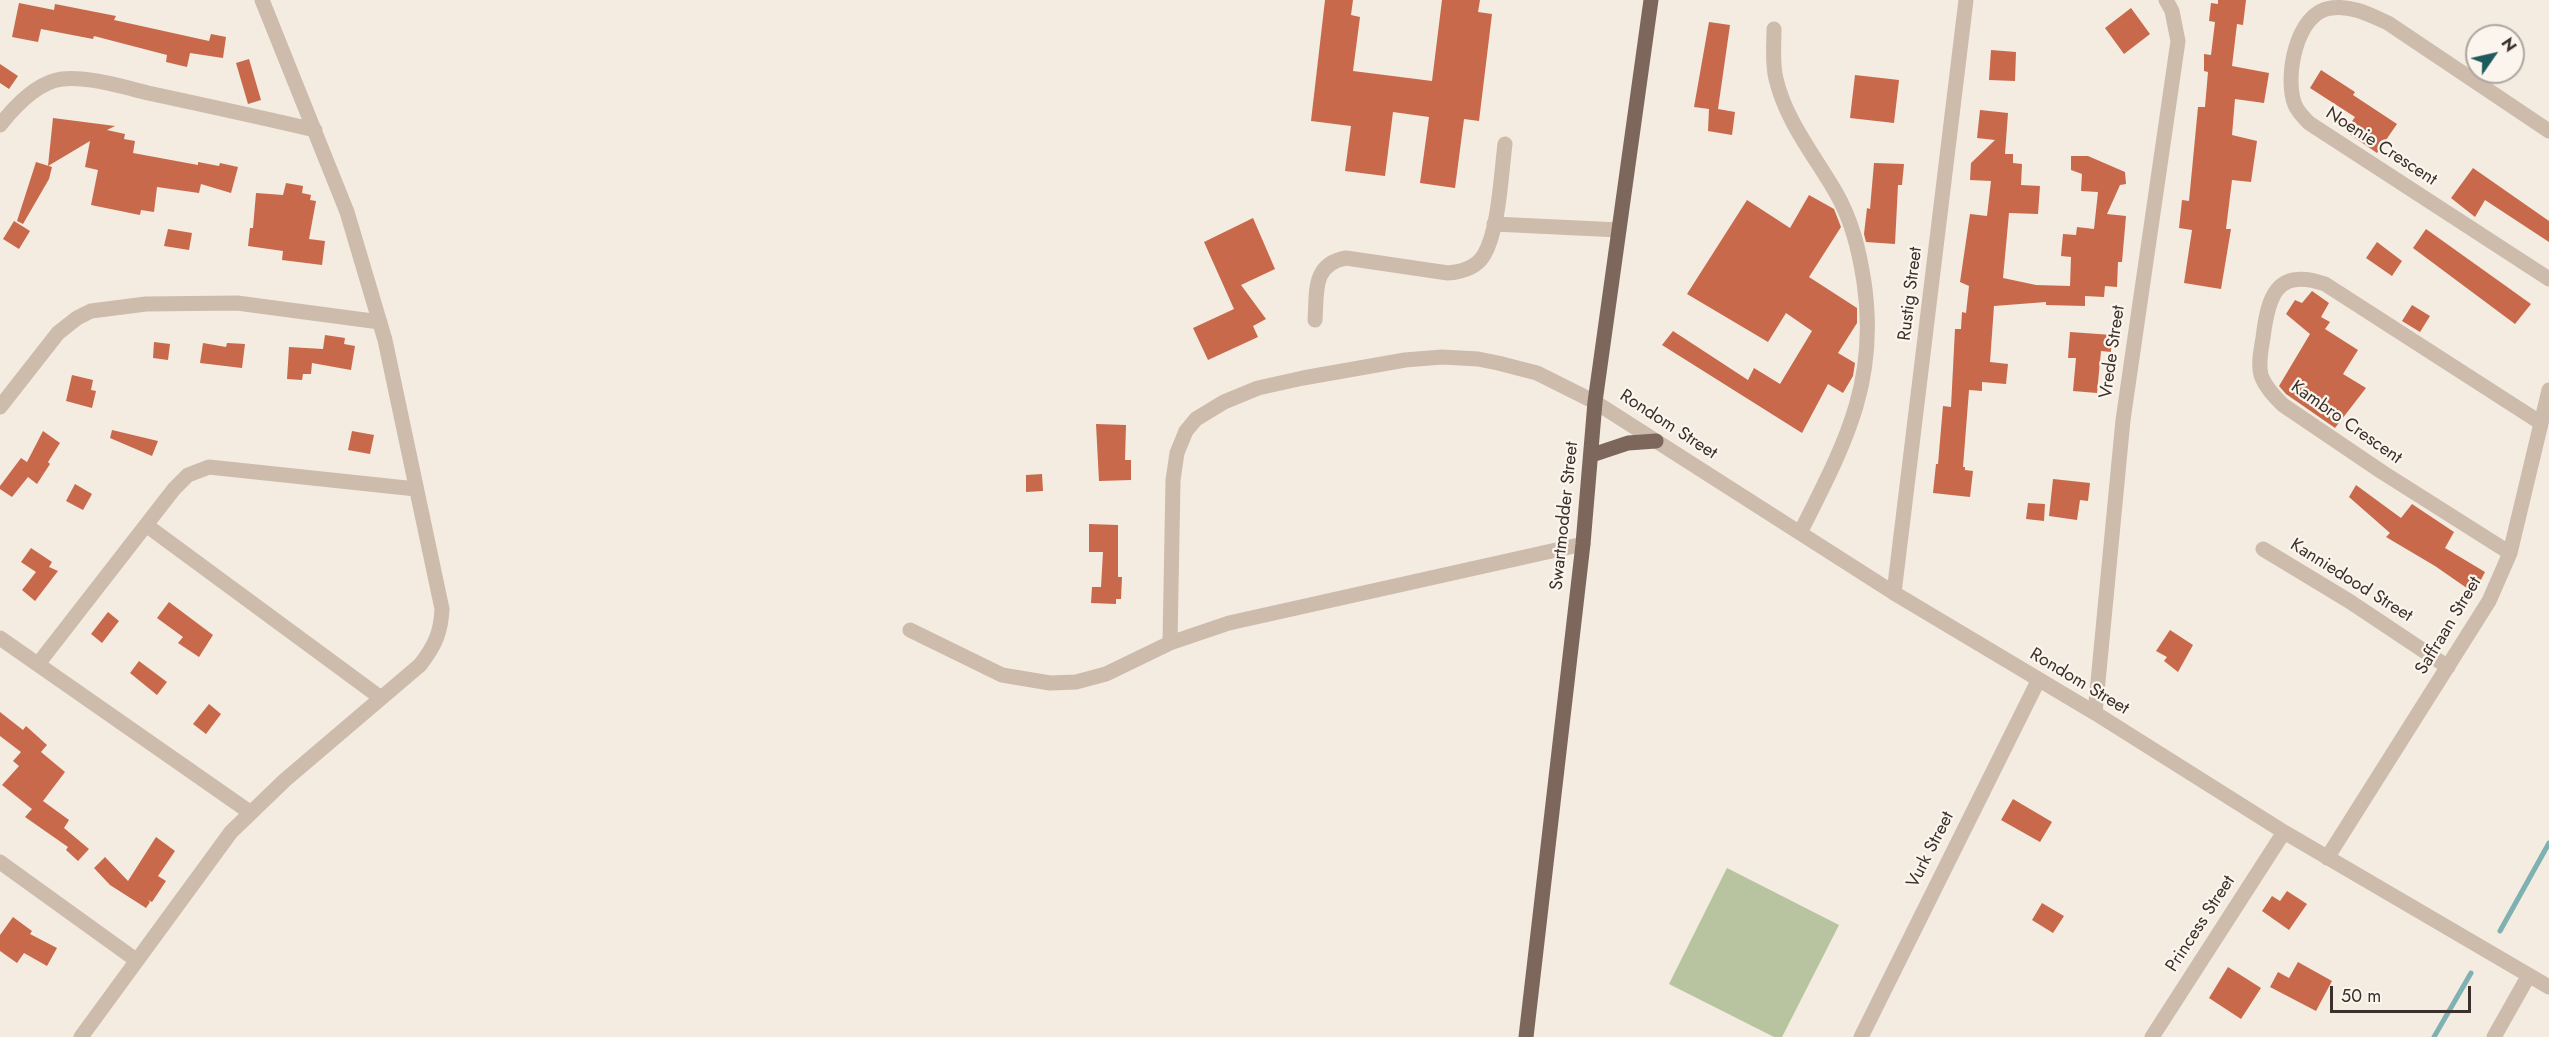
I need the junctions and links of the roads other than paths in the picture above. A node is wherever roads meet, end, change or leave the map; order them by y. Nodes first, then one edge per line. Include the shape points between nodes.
1 (262, 0) edge
2 (1651, 0) edge
3 (1966, 0) edge
4 (2166, 0) edge
5 (1774, 29) dead end
6 (0, 125) edge
7 (315, 130) junction
8 (2549, 131) edge
9 (1505, 144) dead end
10 (1494, 224) junction
11 (1620, 230) junction
12 (2549, 279) edge
13 (1315, 320) dead end
14 (380, 322) junction
15 (2549, 390) edge
16 (1595, 402) junction
17 (0, 407) edge
18 (2541, 423) junction
19 (1656, 441) junction
20 (1592, 455) junction
21 (416, 489) junction
22 (146, 525) junction
23 (1800, 533) junction
24 (1583, 543) junction
25 (2263, 549) dead end
26 (2510, 554) junction
27 (1894, 593) junction
28 (910, 630) dead end
29 (0, 638) edge
30 (1170, 643) junction
31 (38, 664) junction
32 (2448, 667) junction
33 (2038, 681) junction
34 (381, 698) junction
35 (2095, 713) junction
36 (250, 813) junction
37 (2284, 832) junction
38 (2326, 858) junction
39 (0, 862) edge
40 (136, 960) junction
41 (2529, 975) junction
42 (2549, 987) edge
43 (81, 1037) edge
44 (1526, 1037) edge
45 (1861, 1037) edge
46 (2152, 1037) edge
47 (2494, 1037) edge

1 - 7 street
2 - 11 main road, Swartmodder Street
3 - 27 street, Rustig Street
4 - 35 street, Vrede Street via 2178,41 2123,420
5 - 23 street via 1775,76 1783,101 1836,192 1855,236 1868,304 1869,335 1860,400
6 - 7 street via 38,88 75,79
7 - 14 street via 347,212
8 - 12 street, Noenie Crescent via 2388,23 2360,10 2329,8 2309,18 2302,29 2292,87 2295,104 2309,123
9 - 10 street
10 - 11 street
10 - 13 street via 1483,257 1461,272 1336,260 1321,272 1318,280
11 - 16 main road, Swartmodder Street
14 - 17 street via 237,303 98,309 77,318 58,333
14 - 21 street
15 - 18 street, Saffraan Street
16 - 19 street, Rondom Street
16 - 20 main road, Swartmodder Street
16 - 30 street, Rondom Street via 1538,373 1478,359 1442,357 1404,360 1280,383 1210,409 1186,431 1177,453 1173,480
18 - 26 street, Saffraan Street
18 - 26 street, Kambro Crescent via 2325,284 2303,278 2292,280 2273,294 2267,307 2259,364 2274,396 2382,472
19 - 20 main road via 1628,442
19 - 23 street, Rondom Street
20 - 24 main road, Swartmodder Street
21 - 22 street via 209,467 188,475
21 - 34 street via 442,609 441,628 434,647 420,665
22 - 31 street
22 - 34 street
23 - 27 street, Rondom Street
24 - 30 street via 1229,623
24 - 44 main road, Swartmodder Street
25 - 32 street, Kanniedood Street
26 - 32 street, Saffraan Street via 2489,601
27 - 33 street, Rondom Street
28 - 30 street via 1002,675 1050,682 1076,682 1106,674
29 - 31 street
31 - 36 street
32 - 38 street, Saffraan Street
33 - 35 street, Rondom Street
33 - 45 street, Vurk Street
34 - 36 street
35 - 37 street, Rondom Street
36 - 40 street via 210,858
37 - 38 street, Rondom Street
37 - 46 street, Princess Street
38 - 41 street, Rondom Street
39 - 40 street
40 - 43 street
41 - 42 street, Rondom Street
41 - 47 street

